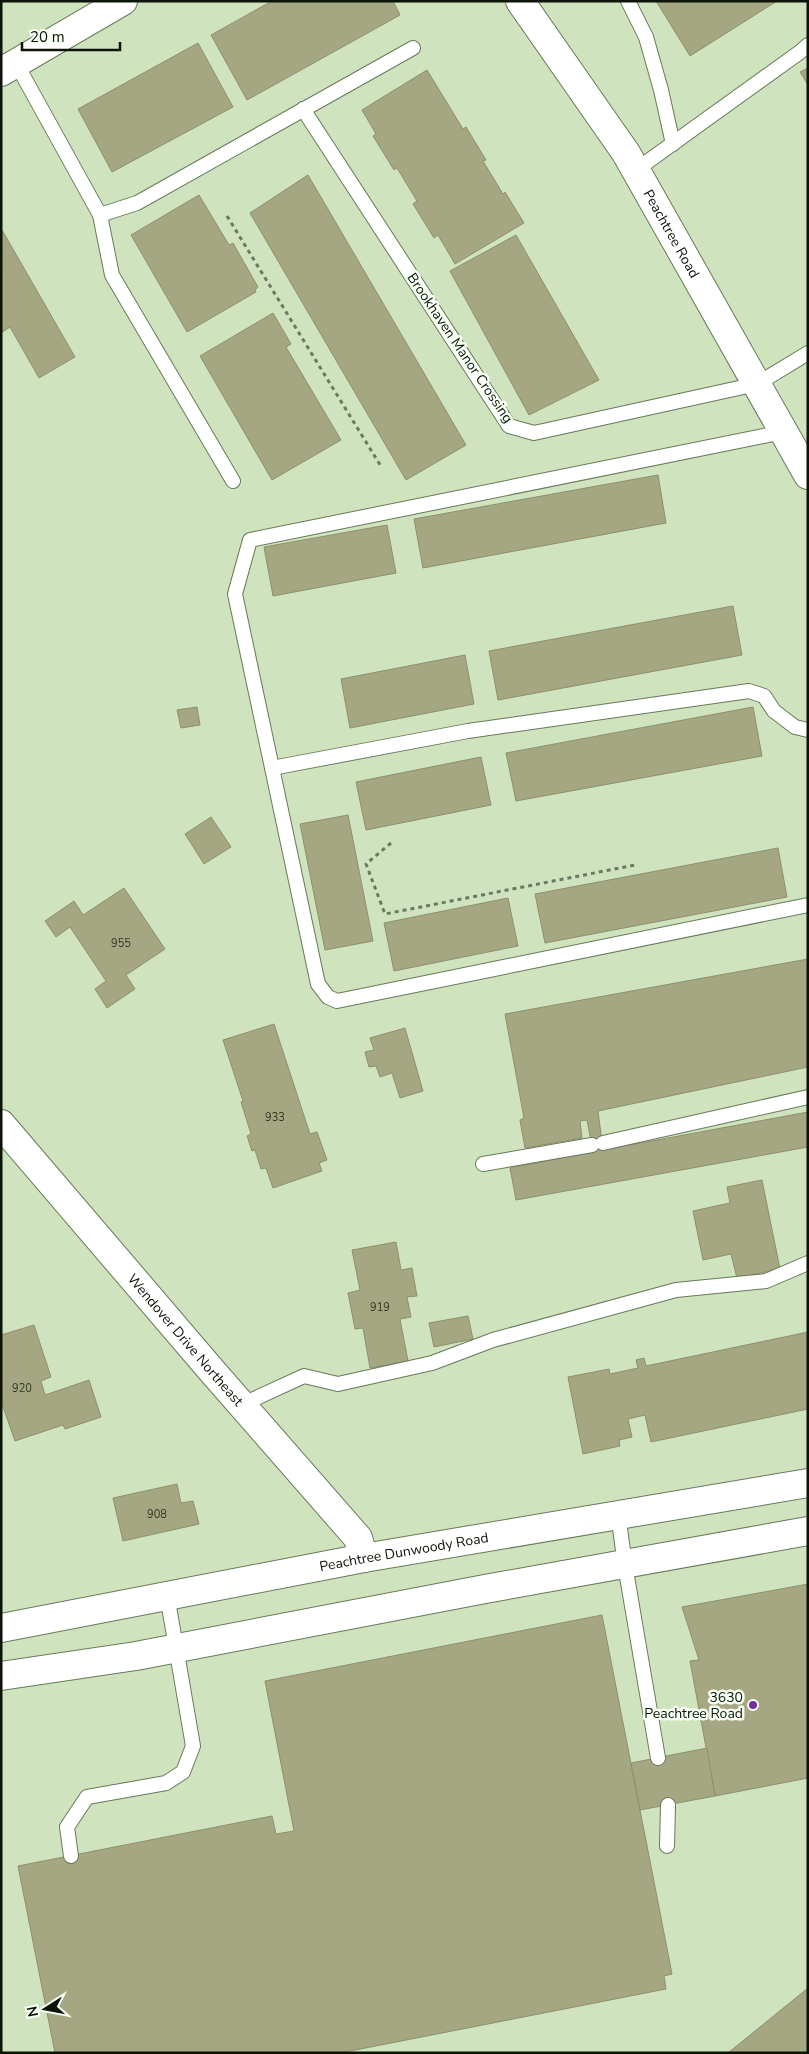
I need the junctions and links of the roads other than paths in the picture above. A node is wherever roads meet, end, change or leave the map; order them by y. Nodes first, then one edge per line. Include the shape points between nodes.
1 (123, 1) edge
2 (520, 1) edge
3 (628, 1) edge
4 (808, 45) edge
5 (413, 48) dead end
6 (8, 68) edge
7 (303, 109) junction
8 (673, 144) junction
9 (636, 170) junction
10 (100, 215) junction
11 (808, 353) edge
12 (757, 384) junction
13 (783, 432) junction
14 (808, 475) edge
15 (233, 481) dead end
16 (808, 730) edge
17 (272, 768) junction
18 (808, 905) edge
19 (808, 1097) edge
20 (1, 1124) edge
21 (483, 1164) dead end
22 (808, 1263) edge
23 (241, 1405) junction
24 (808, 1483) edge
25 (618, 1514) junction
26 (808, 1531) edge
27 (364, 1558) junction
28 (625, 1565) junction
29 (167, 1596) junction
30 (1, 1628) edge
31 (176, 1649) junction
32 (1, 1676) edge
33 (658, 1758) dead end
34 (668, 1805) dead end
35 (667, 1846) dead end
36 (71, 1856) dead end

1 - 6 main road
2 - 9 main road, Peachtree Road
3 - 8 lane via 646,37 662,90
4 - 8 lane
5 - 7 lane
6 - 10 lane
7 - 10 lane via 137,202
7 - 12 lane, Brookhaven Manor Crossing via 509,426 534,433
8 - 9 lane
9 - 12 main road, Peachtree Road
10 - 15 lane via 112,276
11 - 12 lane, Brookhaven Manor Crossing
12 - 13 main road, Peachtree Road
13 - 14 main road, Peachtree Road
13 - 17 lane via 250,540 235,594
16 - 17 lane via 795,727 774,711 764,696 749,691 468,731
17 - 18 lane via 318,984 328,997 337,1001
19 - 21 lane via 597,1144
20 - 23 main road, Wendover Drive Northeast
22 - 23 lane via 766,1281 676,1290 493,1340 432,1363 338,1384 304,1376
23 - 27 main road, Wendover Drive Northeast via 358,1538
24 - 25 main road, Peachtree Dunwoody Road
25 - 27 main road, Peachtree Dunwoody Road
25 - 28 lane
26 - 28 main road
27 - 29 main road, Peachtree Dunwoody Road
28 - 31 main road
28 - 33 lane
29 - 30 main road, Peachtree Dunwoody Road
29 - 31 lane
31 - 32 main road
31 - 36 lane via 194,1746 183,1772 166,1782 87,1797 67,1826
34 - 35 lane

